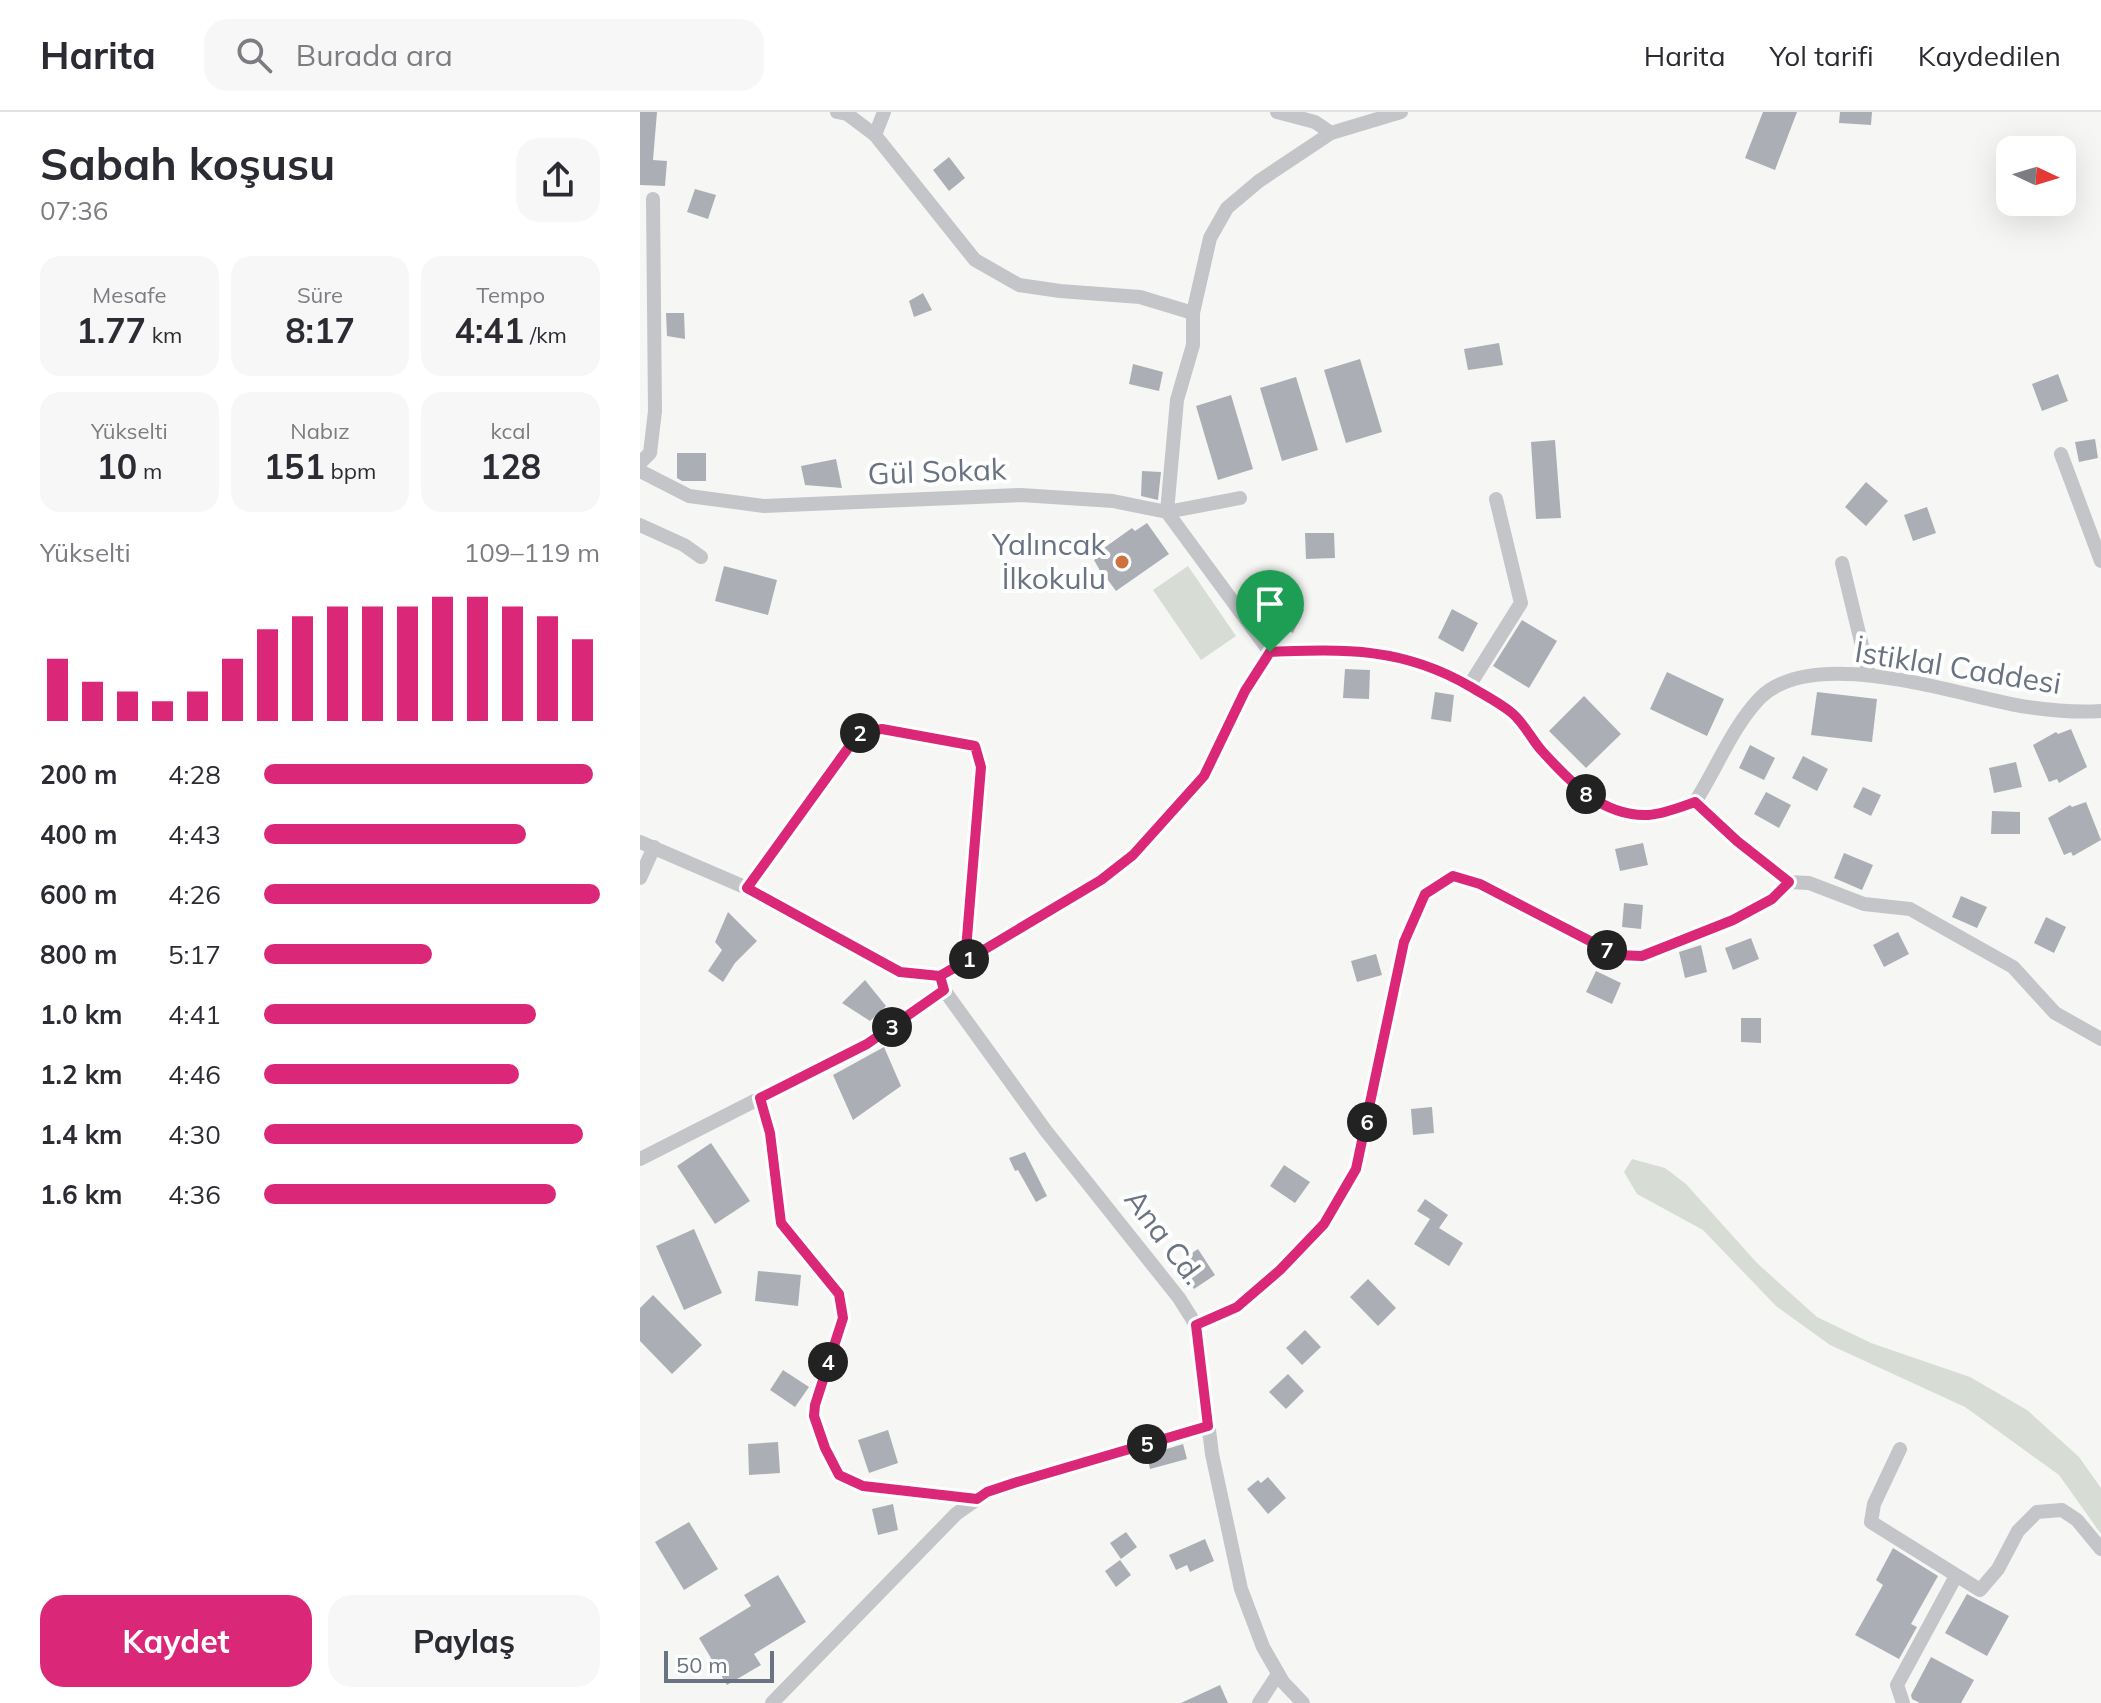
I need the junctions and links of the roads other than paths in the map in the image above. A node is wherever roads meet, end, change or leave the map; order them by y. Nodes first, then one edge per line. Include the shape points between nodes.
1 (837, 112) edge
2 (884, 112) edge
3 (1277, 112) edge
4 (1401, 112) edge
5 (1331, 133) junction
6 (875, 135) junction
7 (653, 199) dead end
8 (1193, 313) junction
9 (2061, 454) dead end
10 (640, 463) edge
11 (640, 471) edge
12 (1240, 498) dead end
13 (1496, 499) dead end
14 (1167, 512) junction
15 (640, 525) edge
16 (701, 557) dead end
17 (2101, 561) edge
18 (1842, 563) dead end
19 (1270, 652) junction
20 (1869, 675) junction
21 (1469, 686) junction
22 (2101, 711) edge
23 (1695, 802) junction
24 (647, 844) edge
25 (640, 878) edge
26 (1789, 882) junction
27 (942, 983) junction
28 (2101, 1039) edge
29 (760, 1098) junction
30 (640, 1159) edge
31 (1196, 1325) junction
32 (814, 1416) road end
33 (1208, 1426) junction
34 (1900, 1449) dead end
35 (839, 1475) road end
36 (977, 1499) junction
37 (2101, 1549) edge
38 (1956, 1576) junction
39 (1278, 1674) junction
40 (772, 1703) edge
41 (1259, 1703) edge
42 (1303, 1703) edge
43 (1903, 1703) edge

1 - 6 street
2 - 6 street
3 - 5 street via 1315,122
4 - 5 street
5 - 8 street via 1227,208 1210,238
6 - 8 street via 975,260 1008,279 1060,291 1140,297
7 - 10 street via 655,411 650,453
8 - 14 street via 1193,345 1177,400
9 - 17 street
11 - 14 street, Gül Sokak via 689,496 764,506 1021,495 1113,501
12 - 14 street, Gül Sokak
13 - 21 street via 1521,603
14 - 19 street
15 - 16 street
18 - 20 street
19 - 21 street via 1393,655
19 - 27 street via 1204,776 1133,855 965,962
20 - 22 street, İstiklal Caddesi via 2020,706
20 - 23 street, İstiklal Caddesi via 1809,675 1762,696 1738,725
21 - 23 street via 1513,714 1581,791 1616,812 1649,815
23 - 26 street
24 - 25 street
24 - 27 street via 747,888 900,972
26 - 28 street via 1809,883 1864,904 1910,909 2013,967 2055,1013
26 - 31 street via 1772,899 1733,920 1642,956 1617,955 1480,884 1453,876 1425,894 1404,942 1356,1169 1324,1224 1280,1270 1237,1307
27 - 29 street via 867,1044
27 - 31 street, Ana Cd. via 1046,1131
29 - 30 street
29 - 32 street via 770,1133 781,1223 839,1294 843,1318
31 - 33 street, Ana Cd.
33 - 36 street via 1014,1483
33 - 39 street, Ana Cd. via 1241,1589
34 - 38 street via 1871,1522
35 - 36 street via 863,1486
36 - 40 street via 956,1514
37 - 38 street via 2062,1510 2037,1512 2018,1531 1980,1590
38 - 43 street via 1897,1685
39 - 41 street
39 - 42 street, Ana Cd.

